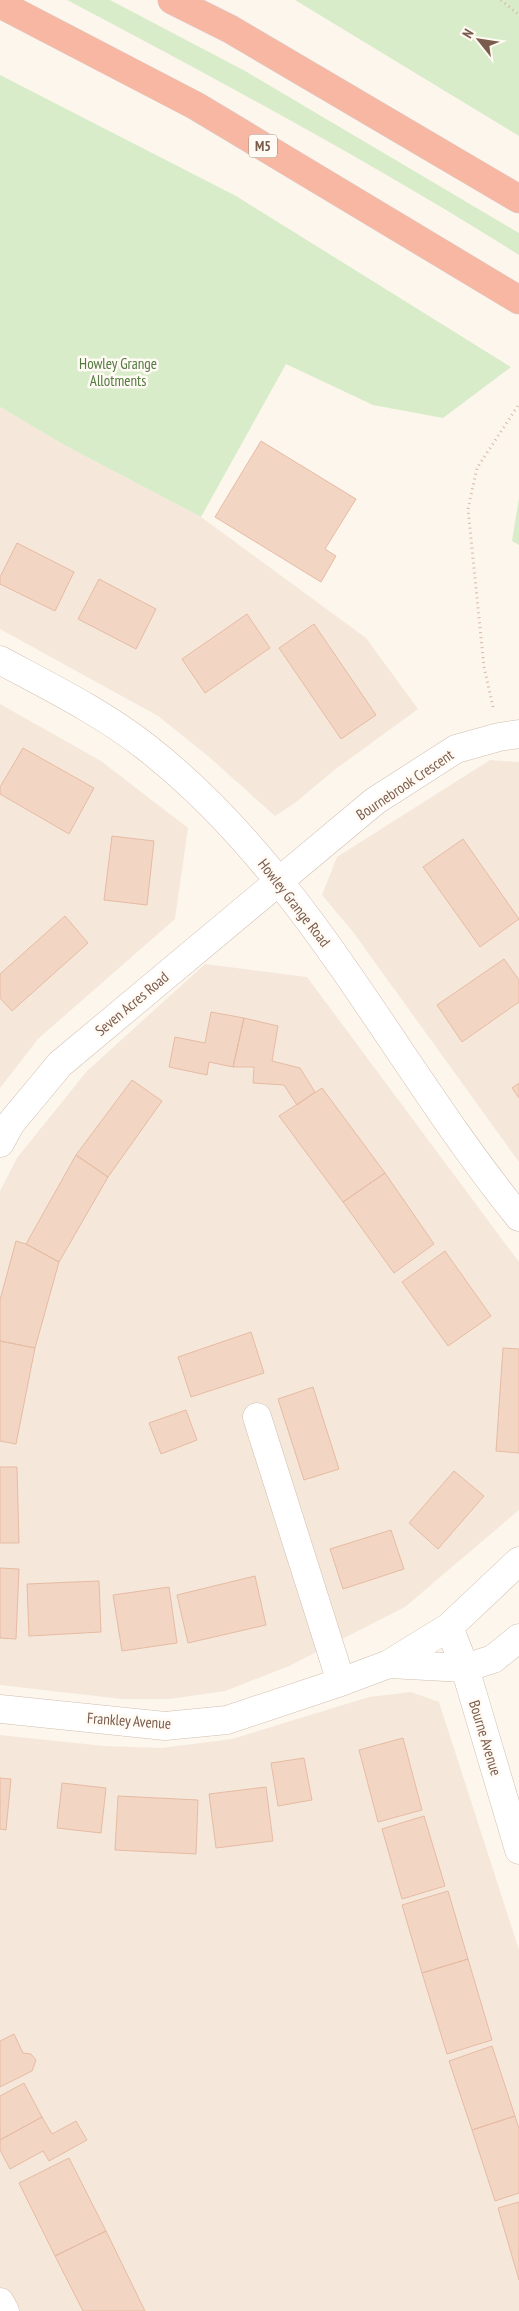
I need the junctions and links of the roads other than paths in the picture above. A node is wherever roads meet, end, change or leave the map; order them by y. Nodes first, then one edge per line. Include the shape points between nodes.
1 (172, 0) edge
2 (0, 4) edge
3 (519, 199) edge
4 (519, 300) edge
5 (0, 660) edge
6 (509, 735) edge
7 (280, 882) junction
8 (0, 1143) edge
9 (519, 1217) edge
10 (257, 1417) dead end
11 (519, 1561) edge
12 (449, 1627) junction
13 (519, 1638) edge
14 (389, 1664) junction
15 (464, 1668) junction
16 (341, 1682) junction
17 (0, 1709) edge
18 (519, 1850) edge
19 (0, 2302) edge
20 (4, 2311) edge

1 - 3 highway via 230,29
2 - 4 highway, M5 via 196,106
5 - 7 street, Howley Grange Road via 90,709 146,747 227,823
6 - 7 street, Bournebrook Crescent via 456,749 375,802
7 - 8 street, Seven Acres Road via 60,1064 11,1122
7 - 9 street, Howley Grange Road via 487,1177
10 - 16 street
11 - 12 street, Frankley Avenue
12 - 14 street, Frankley Avenue
12 - 15 street, Bourne Avenue
13 - 15 street, Frankley Avenue via 493,1659
14 - 15 street, Frankley Avenue
14 - 16 street, Frankley Avenue
15 - 18 street, Bourne Avenue
16 - 17 street, Frankley Avenue via 227,1720 165,1726
19 - 20 street

